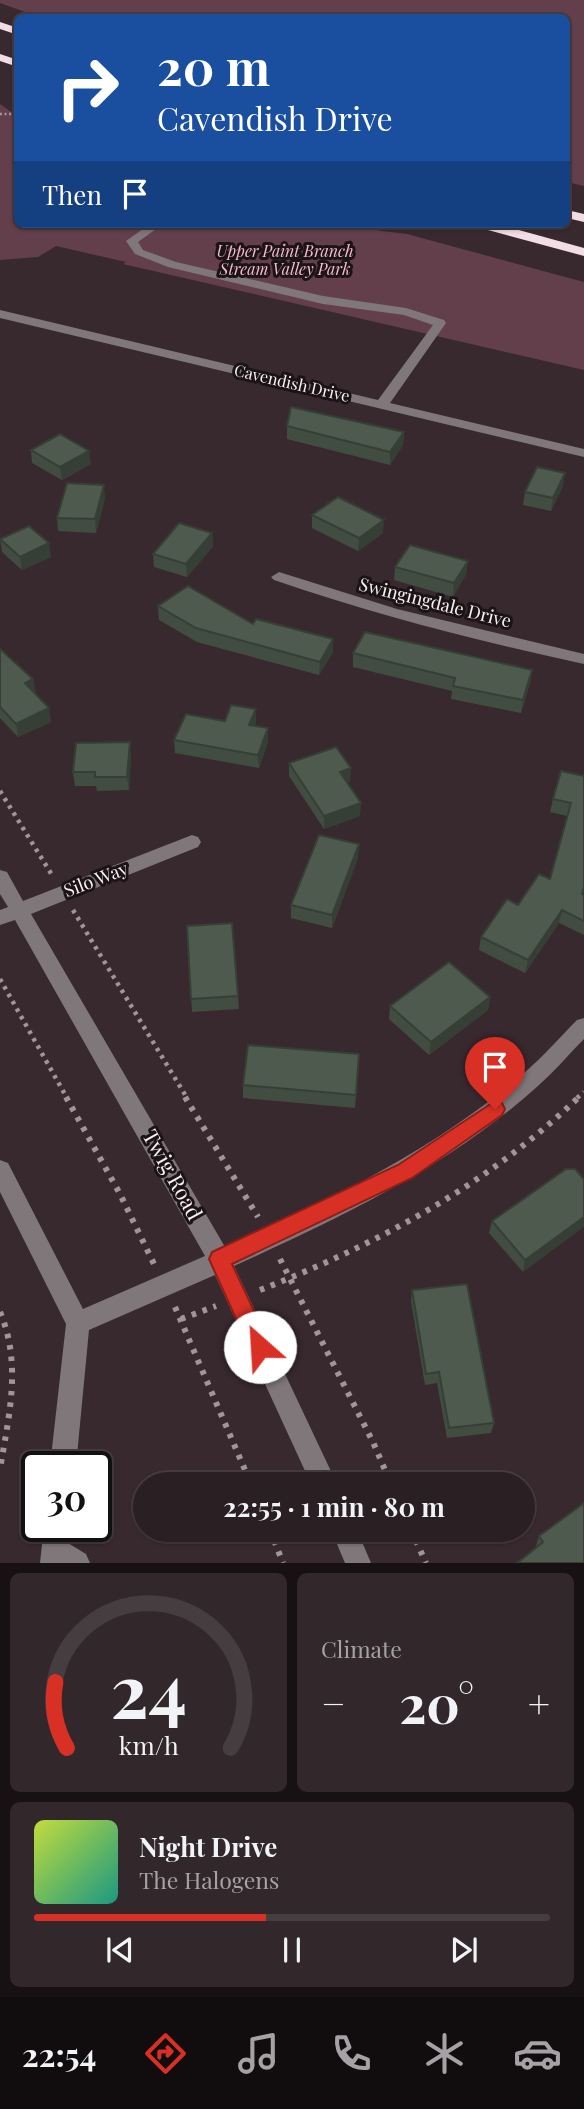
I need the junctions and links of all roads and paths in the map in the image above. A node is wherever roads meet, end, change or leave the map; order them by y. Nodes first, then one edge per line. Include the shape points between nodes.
1 (151, 228) edge
2 (497, 228) edge
3 (584, 252) edge
4 (0, 314) edge
5 (382, 404) junction
6 (584, 453) edge
7 (279, 577) dead end
8 (584, 659) edge
9 (0, 791) edge
10 (192, 842) dead end
11 (0, 877) edge
12 (62, 893) junction
13 (10, 914) edge
14 (0, 979) edge
15 (584, 1026) edge
16 (584, 1092) edge
17 (0, 1170) edge
18 (269, 1237) junction
19 (219, 1259) junction
20 (291, 1279) junction
21 (163, 1284) junction
22 (237, 1299) junction
23 (0, 1312) edge
24 (181, 1319) junction
25 (78, 1323) junction
26 (65, 1451) edge
27 (0, 1469) edge
28 (246, 1472) edge
29 (318, 1472) edge
30 (385, 1472) edge
31 (275, 1542) edge
32 (349, 1542) edge
33 (416, 1542) edge
34 (283, 1563) edge
35 (358, 1563) edge
36 (426, 1563) edge

1 - 5 street via 132,241 139,252 172,265 323,300 406,312 440,323
2 - 3 highway
4 - 5 street, Cavendish Drive
5 - 6 street, Cavendish Drive
7 - 8 street, Swingingdale Drive via 437,625
9 - 12 path
10 - 12 street, Silo Way
11 - 13 street, Twig Road
12 - 13 street, Silo Way
12 - 18 path
13 - 19 street, Twig Road
14 - 21 path via 120,1194
15 - 18 street via 495,1109 405,1171
16 - 20 path via 532,1141 444,1201
17 - 25 street
18 - 19 street
18 - 20 path
19 - 21 street
19 - 22 street, Twig Road
20 - 22 path
20 - 30 path
21 - 24 path
21 - 25 street
22 - 24 path
22 - 29 street, Twig Road
23 - 27 path via 10,1329 14,1370
24 - 28 path
25 - 26 street
31 - 34 path
32 - 35 street
33 - 36 path

